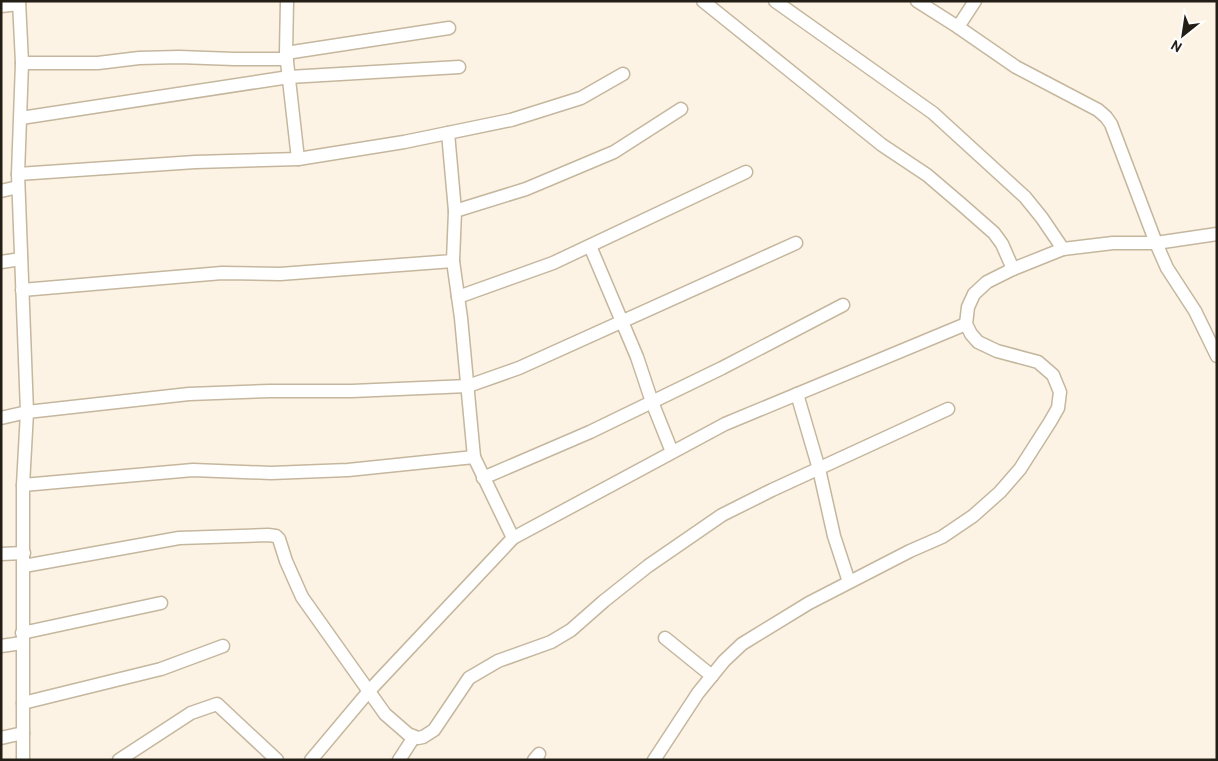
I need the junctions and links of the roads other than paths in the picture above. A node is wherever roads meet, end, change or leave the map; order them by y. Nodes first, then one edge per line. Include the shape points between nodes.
1 (287, 1) edge
2 (703, 1) edge
3 (776, 1) edge
4 (917, 1) edge
5 (975, 1) edge
6 (19, 3) edge
7 (1, 6) edge
8 (958, 27) junction
9 (449, 28) dead end
10 (286, 56) junction
11 (22, 63) junction
12 (459, 66) dead end
13 (623, 74) dead end
14 (289, 77) junction
15 (681, 109) dead end
16 (21, 118) junction
17 (448, 134) junction
18 (298, 159) junction
19 (746, 172) dead end
20 (18, 180) junction
21 (1, 191) edge
22 (455, 211) junction
23 (1217, 234) edge
24 (796, 243) dead end
25 (1156, 243) junction
26 (590, 246) junction
27 (1063, 249) junction
28 (21, 259) junction
29 (453, 261) junction
30 (1, 262) edge
31 (1013, 268) junction
32 (22, 290) junction
33 (458, 297) junction
34 (842, 305) dead end
35 (622, 322) junction
36 (966, 324) junction
37 (1217, 356) edge
38 (468, 386) junction
39 (797, 394) junction
40 (652, 402) junction
41 (948, 409) dead end
42 (27, 412) junction
43 (1, 418) edge
44 (672, 452) junction
45 (474, 457) junction
46 (819, 469) junction
47 (483, 478) junction
48 (23, 485) junction
49 (513, 538) junction
50 (1, 554) edge
51 (24, 559) junction
52 (849, 582) junction
53 (161, 603) dead end
54 (22, 638) junction
55 (665, 638) dead end
56 (1, 646) edge
57 (223, 646) dead end
58 (712, 676) junction
59 (369, 691) junction
60 (23, 703) junction
61 (23, 733) junction
62 (414, 737) junction
63 (1, 738) edge
64 (23, 760) edge
65 (118, 760) edge
66 (276, 760) edge
67 (311, 760) edge
68 (399, 760) edge
69 (654, 760) edge

1 - 10 street
2 - 31 street via 961,204 994,233
3 - 27 street via 933,113 1025,197
4 - 8 street
5 - 8 street
6 - 7 street
6 - 11 street
8 - 25 street via 1016,67 1098,110 1106,118
9 - 10 street
10 - 11 street
10 - 14 street
11 - 16 street
12 - 14 street
13 - 17 street via 581,98 511,120
14 - 16 street
14 - 18 street
15 - 22 street via 614,152 526,189
16 - 20 street
17 - 18 street
17 - 22 street
18 - 20 street via 195,162
19 - 26 street
20 - 21 street
20 - 28 street
22 - 29 street
23 - 25 street
24 - 35 street
25 - 27 street via 1113,243
25 - 37 street
26 - 33 street via 553,263
26 - 35 street
27 - 31 street
28 - 30 street
28 - 32 street
29 - 32 street via 280,274 222,272
29 - 33 street
31 - 36 street via 987,282 974,294
32 - 42 street
33 - 38 street
34 - 40 street
35 - 38 street via 519,368
35 - 40 street
36 - 39 street
36 - 52 street via 978,342 996,351 1038,362 1053,375 1060,392 1058,408 1020,469 973,516 942,537
38 - 42 street via 352,392 188,394
38 - 45 street
39 - 44 street via 725,424
39 - 46 street
40 - 44 street
40 - 47 street
41 - 46 street
42 - 43 street
42 - 48 street
44 - 49 street
45 - 47 street
45 - 48 street via 348,470 271,473 193,470
46 - 52 street via 834,536
46 - 62 street via 722,516 648,566 571,630 551,642 498,661 469,678 434,730 423,737
47 - 49 street
48 - 51 street
49 - 59 street
50 - 51 street
51 - 54 street
51 - 59 street via 179,538 276,536 302,597
52 - 58 street via 742,644
53 - 54 street
54 - 56 street
54 - 60 street
55 - 58 street
57 - 60 street via 160,669
58 - 69 street
59 - 62 street via 385,714
59 - 67 street
60 - 61 street
61 - 63 street
61 - 64 street
62 - 68 street
65 - 66 street via 191,713 217,704

